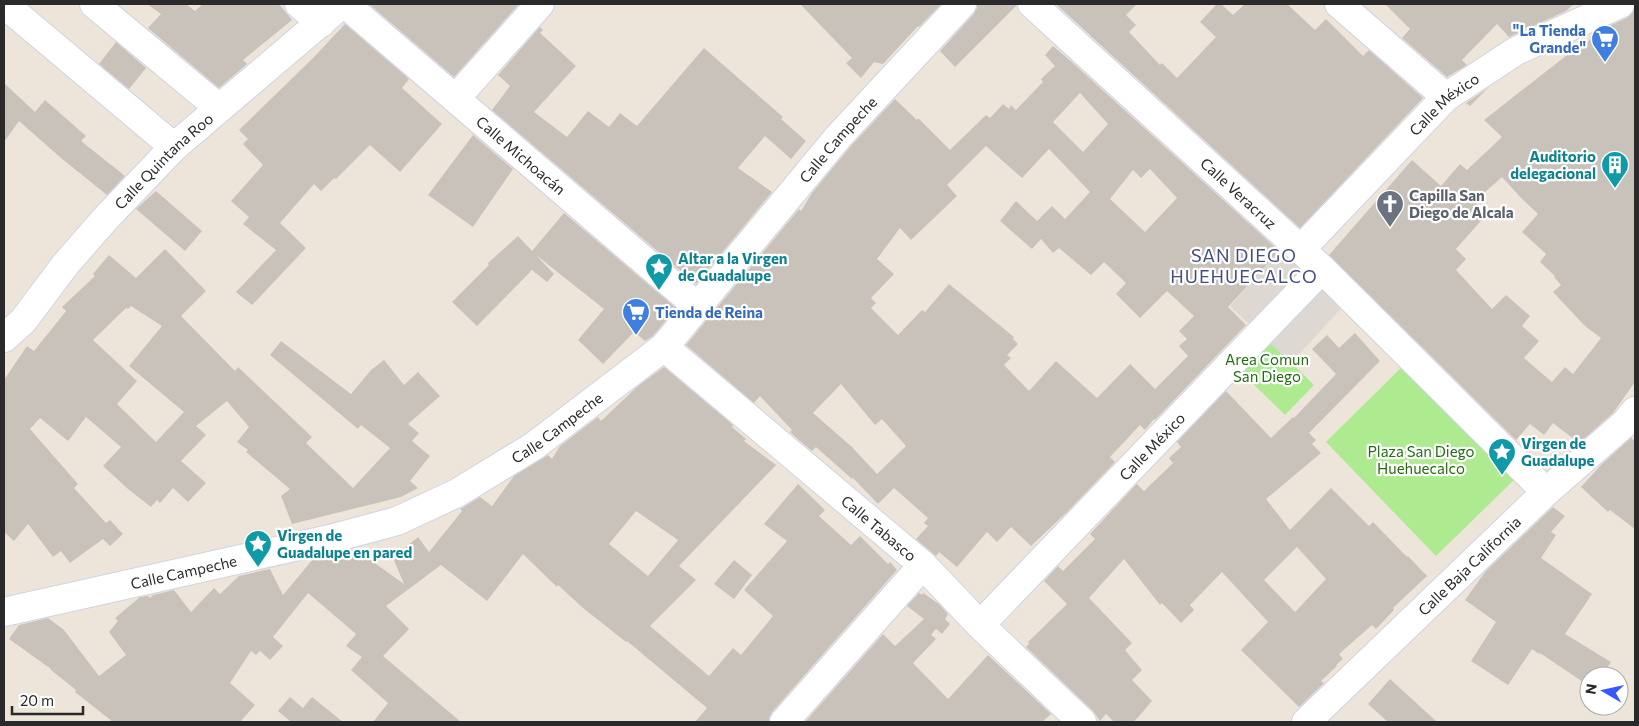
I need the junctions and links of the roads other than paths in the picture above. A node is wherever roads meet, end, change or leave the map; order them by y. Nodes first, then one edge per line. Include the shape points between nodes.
1 (4, 4) edge
2 (94, 4) edge
3 (299, 4) edge
4 (344, 4) edge
5 (540, 4) edge
6 (962, 4) edge
7 (1032, 4) edge
8 (1339, 4) edge
9 (1620, 4) edge
10 (321, 23) junction
11 (456, 98) junction
12 (1446, 98) junction
13 (219, 108) junction
14 (174, 148) junction
15 (1301, 249) junction
16 (1322, 269) junction
17 (698, 307) junction
18 (4, 338) edge
19 (664, 347) junction
20 (1632, 422) edge
21 (1546, 492) junction
22 (923, 565) junction
23 (4, 612) edge
24 (980, 625) junction
25 (784, 722) edge
26 (1082, 722) edge
27 (1306, 722) edge

1 - 14 street
2 - 13 street
3 - 10 street
4 - 10 street, Calle Quintana Roo
4 - 11 street, Calle Michoacán
5 - 11 street
6 - 17 street, Calle Campeche via 839,136
7 - 15 street, Calle Veracruz
8 - 12 street
9 - 12 street, Calle México via 1516,51
10 - 13 street, Calle Quintana Roo
11 - 17 street, Calle Michoacán
12 - 15 street, Calle México
13 - 14 street, Calle Quintana Roo
14 - 18 street, Calle Quintana Roo via 106,218 23,322
15 - 16 street, Calle Veracruz
16 - 21 street, Calle Veracruz
16 - 24 street, Calle México
17 - 19 street, Calle Campeche
19 - 22 street, Calle Tabasco
19 - 23 street, Calle Campeche via 534,446 456,493 396,521 330,539
20 - 21 street, Calle Baja California
21 - 27 street, Calle Baja California
22 - 24 street, Calle Tabasco
22 - 25 street
24 - 26 street, Calle Tabasco

